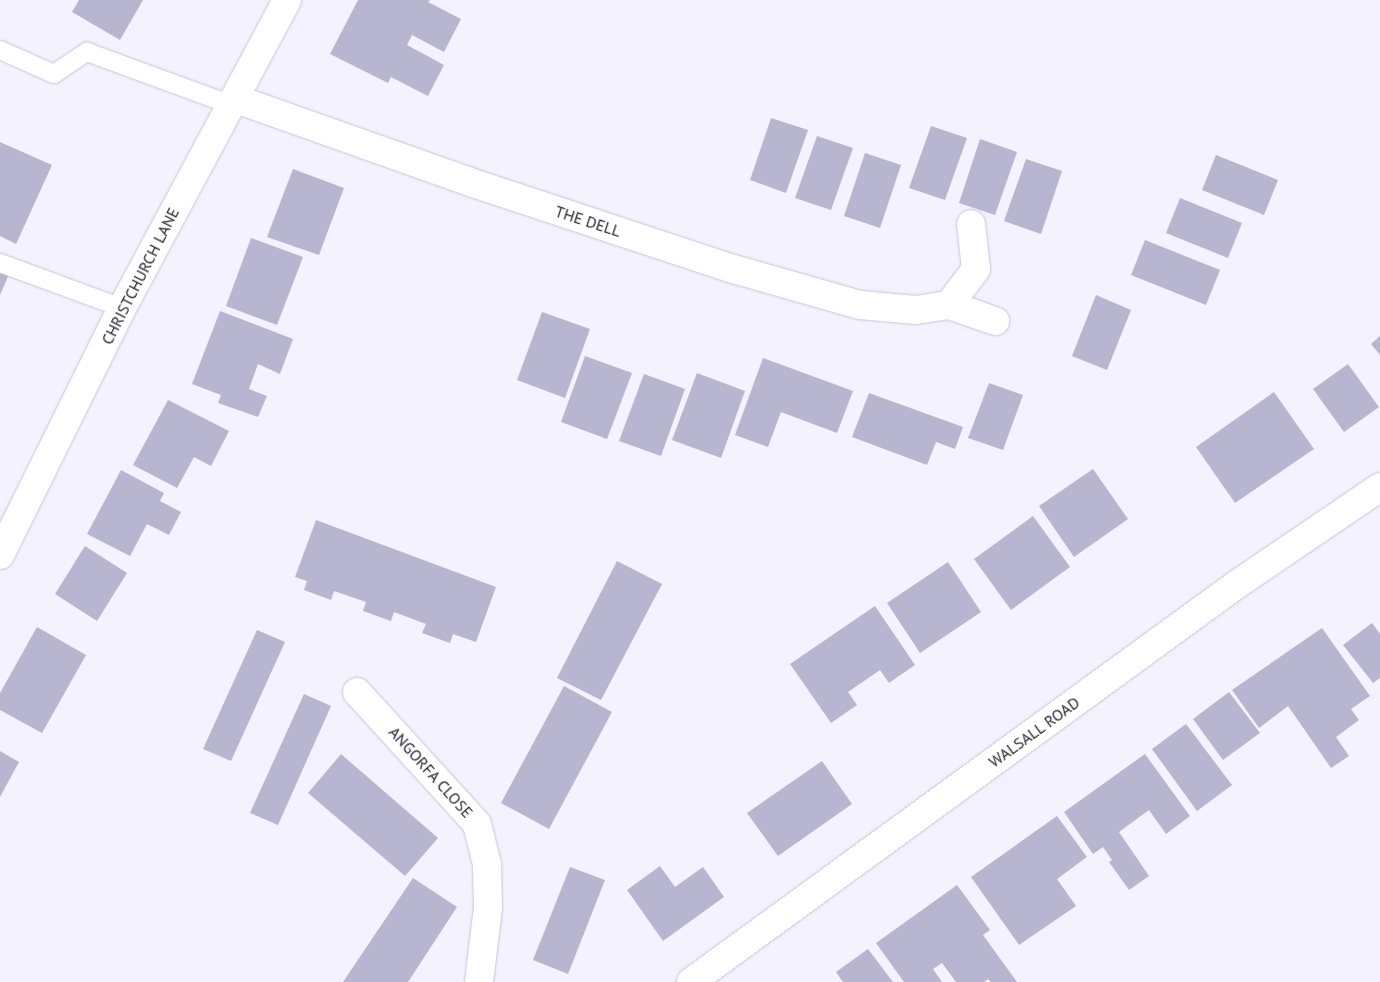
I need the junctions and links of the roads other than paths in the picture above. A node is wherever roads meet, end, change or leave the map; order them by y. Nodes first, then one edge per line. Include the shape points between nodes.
1 (287, 0) edge
2 (0, 50) edge
3 (234, 102) junction
4 (971, 224) dead end
5 (0, 264) edge
6 (948, 305) junction
7 (122, 308) junction
8 (995, 321) dead end
9 (1380, 487) edge
10 (0, 555) edge
11 (357, 692) dead end
12 (479, 982) edge
13 (691, 982) edge

1 - 3 street, CHRISTCHURCH LANE
2 - 3 lane via 54,74 87,52
3 - 6 street, THE DELL via 730,268 860,305 916,310
3 - 7 street, CHRISTCHURCH LANE
4 - 6 street via 976,269
5 - 7 lane
6 - 8 street, THE DELL
7 - 10 street, CHRISTCHURCH LANE
9 - 13 street, WALSALL ROAD via 1236,585
11 - 12 street, ANGORFA CLOSE via 477,824 487,864 488,899

